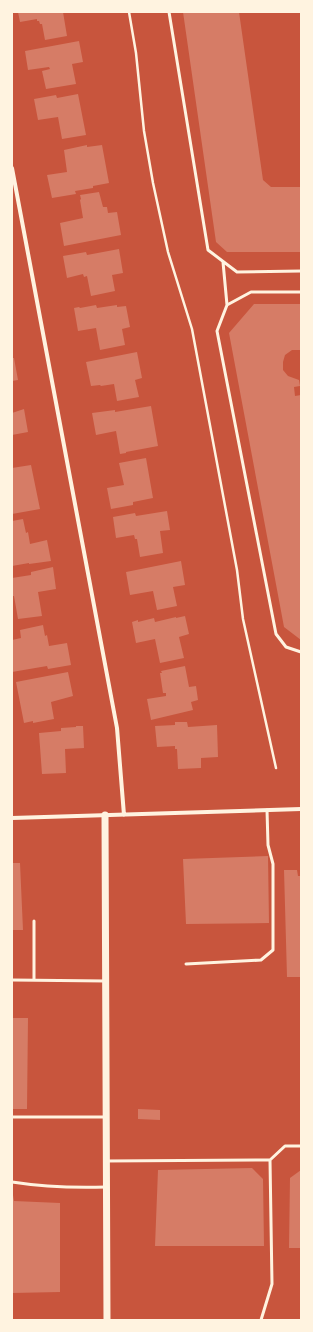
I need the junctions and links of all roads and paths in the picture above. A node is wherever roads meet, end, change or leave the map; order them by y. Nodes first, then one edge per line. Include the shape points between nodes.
1 (129, 12) edge
2 (169, 12) edge
3 (12, 168) edge
4 (223, 262) junction
5 (301, 271) edge
6 (301, 292) edge
7 (227, 305) junction
8 (301, 652) edge
9 (276, 768) dead end
10 (301, 809) edge
11 (267, 810) junction
12 (105, 815) junction
13 (124, 815) junction
14 (12, 818) edge
15 (34, 921) dead end
16 (186, 964) dead end
17 (12, 980) edge
18 (34, 980) junction
19 (106, 980) junction
20 (12, 1117) edge
21 (106, 1118) junction
22 (301, 1146) edge
23 (270, 1160) junction
24 (106, 1161) junction
25 (12, 1182) edge
26 (106, 1187) junction
27 (106, 1320) edge
28 (260, 1320) edge

1 - 9 path via 152,183 168,252 192,329 237,570 243,619
2 - 4 lane via 208,250
3 - 13 street via 117,728
4 - 5 lane via 237,272
4 - 7 lane
6 - 7 lane via 251,292
7 - 8 lane via 217,332 276,634 286,647
10 - 11 street
11 - 13 street
11 - 16 lane via 268,845 273,864 273,950 261,960
12 - 13 street
12 - 14 street
12 - 19 street
15 - 18 lane
17 - 18 lane
18 - 19 lane
19 - 21 street
20 - 21 lane
21 - 24 street
22 - 23 lane via 285,1146
23 - 24 lane
23 - 28 lane via 272,1284
24 - 26 street
25 - 26 lane via 76,1188
26 - 27 street

